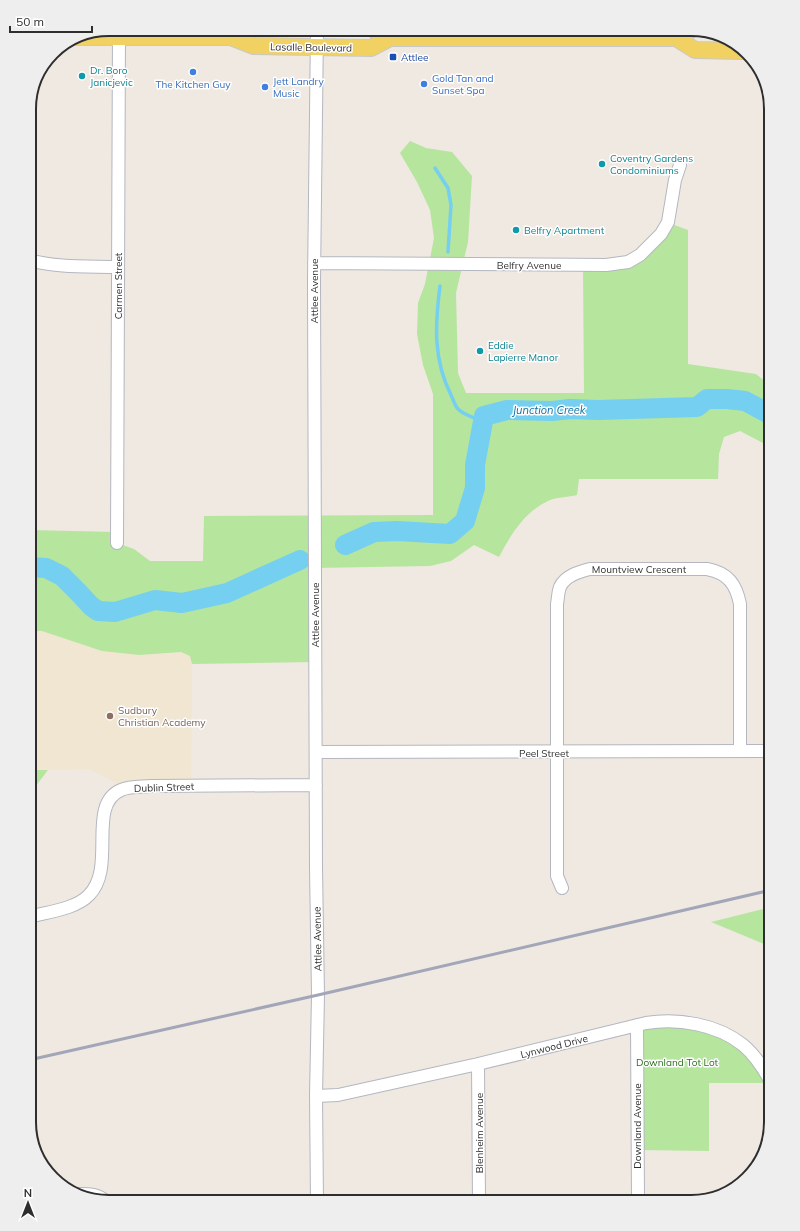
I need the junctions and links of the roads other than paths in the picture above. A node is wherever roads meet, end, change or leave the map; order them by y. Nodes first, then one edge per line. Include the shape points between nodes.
1 (119, 36) edge
2 (203, 36) edge
3 (317, 36) edge
4 (386, 36) edge
5 (495, 36) edge
6 (638, 36) edge
7 (680, 36) edge
8 (231, 37) joint
9 (390, 38) junction
10 (676, 38) junction
11 (317, 48) junction
12 (736, 51) edge
13 (680, 165) dead end
14 (36, 262) edge
15 (314, 263) junction
16 (118, 267) junction
17 (117, 543) dead end
18 (740, 751) junction
19 (764, 751) edge
20 (316, 752) junction
21 (556, 753) junction
22 (316, 785) junction
23 (562, 888) dead end
24 (36, 915) edge
25 (637, 1025) junction
26 (478, 1064) junction
27 (764, 1071) edge
28 (316, 1096) junction
29 (317, 1195) edge
30 (479, 1195) edge
31 (638, 1195) edge

1 - 16 street, Carmen Street
2 - 8 main road, Lasalle Boulevard
3 - 11 street, Attlee Avenue
4 - 9 main road, Lasalle Boulevard
5 - 9 main road, Lasalle Boulevard
6 - 10 main road, Lasalle Boulevard
7 - 10 main road, Lasalle Boulevard
8 - 11 main road, Lasalle Boulevard via 254,46
9 - 11 main road, Lasalle Boulevard via 371,48
10 - 12 main road via 695,50
11 - 15 street, Attlee Avenue
13 - 15 street, Belfry Avenue via 668,222 651,245 628,262 606,265
14 - 16 street via 54,265
15 - 20 street, Attlee Avenue
16 - 17 street, Carmen Street
18 - 19 street, Peel Street
18 - 21 street, Peel Street
18 - 21 street, Mountview Crescent via 740,604 734,585 718,571 707,569 590,569 567,578 560,588 557,604
20 - 21 street, Peel Street
20 - 22 street, Attlee Avenue
21 - 23 street, Mountview Crescent via 557,876
22 - 24 street, Dublin Street via 151,786 121,790 110,798 106,805 101,875 94,889 85,899 65,908
22 - 28 street, Attlee Avenue
25 - 26 street, Lynwood Drive
25 - 27 street, Lynwood Drive via 658,1021 676,1022 714,1030 730,1036 743,1045
25 - 31 street, Downland Avenue
26 - 28 street, Lynwood Drive via 338,1095
26 - 30 street, Blenheim Avenue
28 - 29 street, Attlee Avenue

